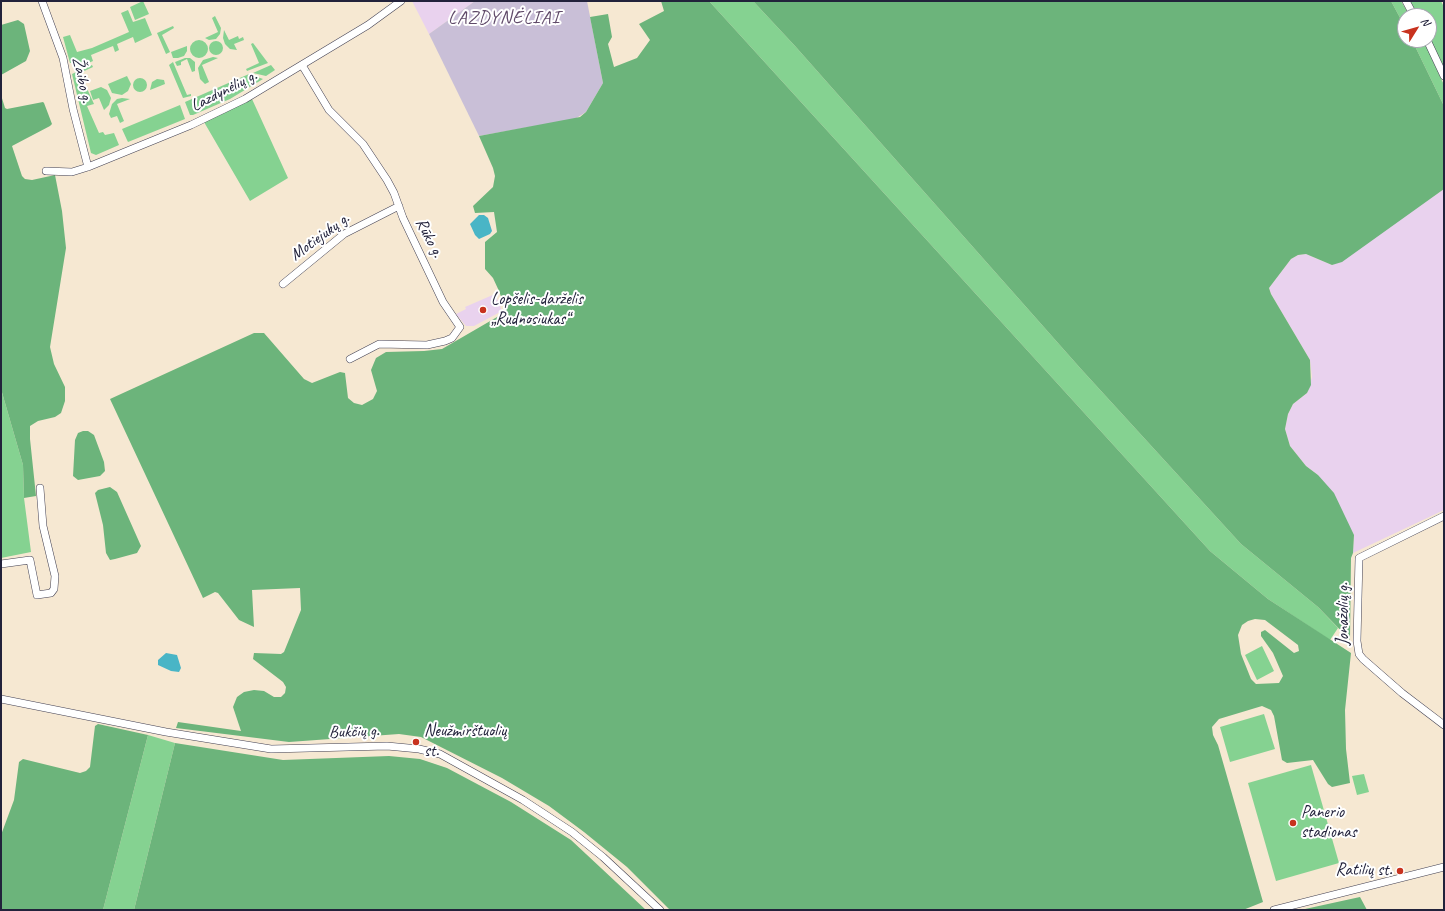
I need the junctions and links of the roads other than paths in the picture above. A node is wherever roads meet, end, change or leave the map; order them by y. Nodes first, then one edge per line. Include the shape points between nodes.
1 (42, 1) edge
2 (401, 1) edge
3 (1431, 48) edge
4 (302, 65) junction
5 (1444, 76) edge
6 (88, 167) junction
7 (46, 171) dead end
8 (399, 206) junction
9 (283, 284) dead end
10 (350, 359) dead end
11 (40, 488) dead end
12 (1444, 516) edge
13 (1, 564) edge
14 (1, 700) edge
15 (1444, 725) edge
16 (1444, 867) edge
17 (657, 909) edge
18 (1274, 910) edge

1 - 6 street, Žaibo g. via 63,58
2 - 4 street, Lazdynėlių g. via 368,25
3 - 5 street
4 - 6 street, Lazdynėlių g. via 245,99 191,125
4 - 8 street, Rūko g. via 329,110 372,156
6 - 7 street, Lazdynėlių g. via 72,172
8 - 9 street, Motiejukų g. via 344,234
8 - 10 street, Rūko g. via 443,302 460,327 452,338 444,341 427,345 379,344
11 - 13 street via 43,526 55,576 54,589 51,593 37,595 30,560
12 - 15 street, Jonažolių g. via 1359,558 1357,640 1359,654 1363,659
14 - 17 street, Bukčių g. via 166,732 271,749 388,746 419,748 440,754 545,813 603,857
16 - 18 street

